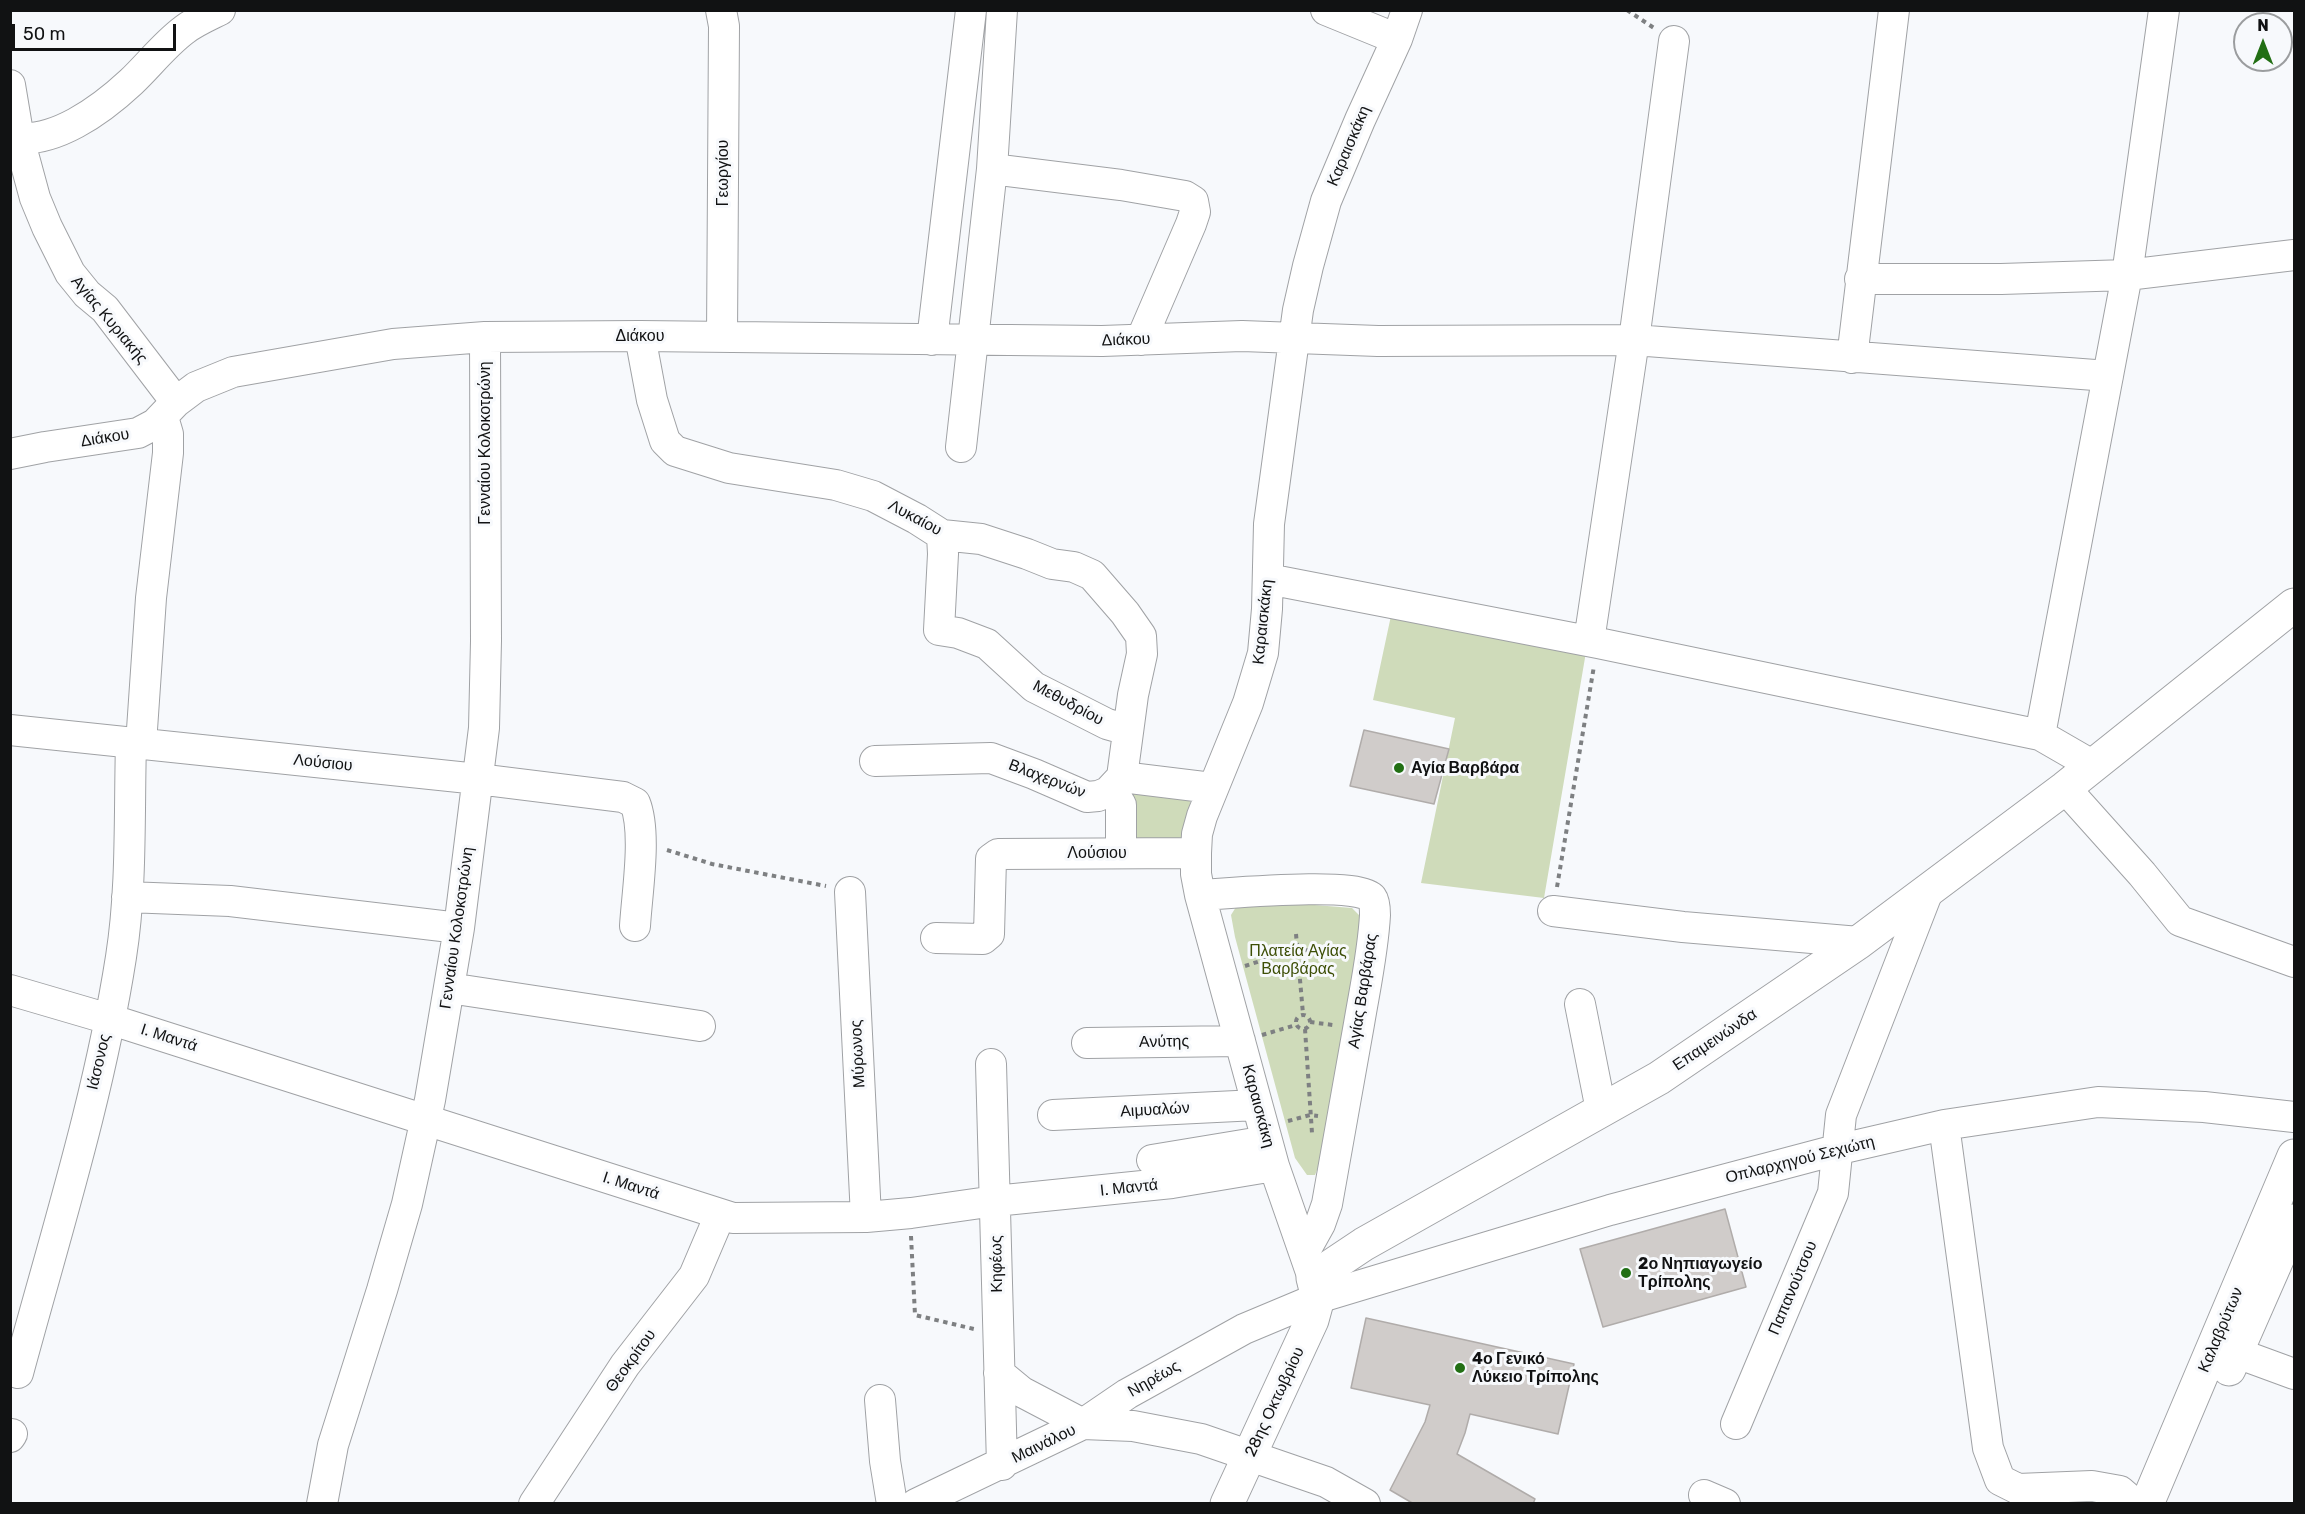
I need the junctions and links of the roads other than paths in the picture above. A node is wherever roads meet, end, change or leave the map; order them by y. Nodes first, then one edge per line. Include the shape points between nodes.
1 (220, 10) edge
2 (721, 10) edge
3 (971, 10) edge
4 (1002, 10) edge
5 (1326, 10) edge
6 (1407, 10) edge
7 (1894, 10) edge
8 (2164, 10) edge
9 (1397, 39) junction
10 (1674, 41) road end
11 (10, 85) edge
12 (15, 138) edge
13 (993, 169) junction
14 (2295, 255) edge
15 (2127, 275) junction
16 (1860, 279) junction
17 (640, 336) junction
18 (722, 336) junction
19 (485, 337) junction
20 (1294, 337) junction
21 (1635, 339) junction
22 (932, 340) junction
23 (1141, 340) junction
24 (973, 341) junction
25 (1852, 358) junction
26 (2108, 376) junction
27 (169, 409) junction
28 (961, 447) dead end
29 (10, 454) edge
30 (942, 535) junction
31 (1268, 579) junction
32 (2295, 605) edge
33 (1594, 642) junction
34 (10, 730) edge
35 (1128, 730) junction
36 (2040, 735) junction
37 (136, 744) junction
38 (875, 761) dead end
39 (2092, 765) junction
40 (478, 779) junction
41 (1115, 784) junction
42 (1212, 788) junction
43 (2065, 788) junction
44 (1120, 853) junction
45 (1196, 853) junction
46 (1928, 891) junction
47 (850, 892) road end
48 (1200, 895) junction
49 (127, 897) junction
50 (1553, 911) road end
51 (635, 926) dead end
52 (459, 928) junction
53 (936, 938) dead end
54 (1859, 942) junction
55 (2295, 962) edge
56 (450, 988) junction
57 (10, 990) edge
58 (1581, 1004) dead end
59 (109, 1019) junction
60 (700, 1026) dead end
61 (1240, 1041) junction
62 (1088, 1043) dead end
63 (991, 1064) dead end
64 (1600, 1110) junction
65 (1053, 1115) dead end
66 (2295, 1117) edge
67 (426, 1120) junction
68 (1944, 1125) junction
69 (1266, 1135) junction
70 (1836, 1150) junction
71 (2295, 1156) edge
72 (1152, 1160) dead end
73 (1328, 1197) junction
74 (995, 1201) junction
75 (720, 1215) junction
76 (866, 1217) junction
77 (1294, 1221) junction
78 (2295, 1221) edge
79 (1312, 1276) junction
80 (2226, 1348) junction
81 (18, 1373) dead end
82 (999, 1373) junction
83 (2295, 1374) edge
84 (880, 1400) dead end
85 (1083, 1424) junction
86 (1736, 1424) dead end
87 (1250, 1455) junction
88 (1002, 1464) junction
89 (322, 1503) edge
90 (534, 1503) edge
91 (892, 1503) edge
92 (916, 1503) edge
93 (1227, 1503) edge
94 (1365, 1503) edge
95 (2135, 1503) edge
96 (2147, 1503) edge
97 (2172, 1503) edge

1 - 12 street via 185,29 95,112 67,128
2 - 18 street, Γεωργίου
3 - 22 street
4 - 13 street
5 - 9 street
6 - 9 street, Καραισκάκη
7 - 16 street
8 - 15 street
9 - 20 street, Καραισκάκη via 1326,201
10 - 21 street
11 - 12 street, Αγίας Κυριακής
12 - 27 street, Αγίας Κυριακής via 35,198 70,273 105,309
13 - 23 street via 1121,185 1193,201 1191,224
13 - 24 street
14 - 15 street
15 - 16 street
15 - 26 street
16 - 25 street
17 - 18 street, Διάκου
17 - 19 street, Διάκου
17 - 30 street, Λυκαίου via 659,425 675,452 729,468 836,485 873,496
18 - 22 street, Διάκου
19 - 27 street, Διάκου via 393,344 233,372 196,387
19 - 40 street, Γενναίου Κολοκοτρώνη via 486,641 484,728
20 - 21 street, Διάκου via 1377,341
20 - 23 street, Διάκου
20 - 31 street, Καραισκάκη via 1269,524
21 - 25 street, Διάκου
21 - 33 street
22 - 24 street, Διάκου
23 - 24 street, Διάκου
24 - 28 street
25 - 26 street, Διάκου
26 - 36 street
27 - 29 street, Διάκου via 151,427 131,435
27 - 37 street, Ιάσονος via 168,453
30 - 35 street, Μεθυδρίου via 939,630 987,644 1034,687 1107,724
30 - 35 street, Λυκαίου via 981,539 1092,575 1141,636 1142,654
31 - 33 street
31 - 42 street, Καραισκάκη via 1259,669
32 - 39 main road, Επαμεινώνδα
33 - 36 street
34 - 37 street, Λούσιου
35 - 41 street, Λυκαίου
36 - 39 street
37 - 40 street, Λούσιου
37 - 49 street, Ιάσονος
38 - 41 street, Βλαχερνών via 991,758 1087,797 1098,796
39 - 43 main road, Επαμεινώνδα
40 - 51 street, Λούσιου via 622,797 635,803 640,836
40 - 52 street, Γενναίου Κολοκοτρώνη
41 - 42 street, Βλαχερνών
41 - 44 street via 1120,805
42 - 45 street, Καραισκάκη via 1197,834
43 - 46 main road, Επαμεινώνδα
43 - 55 street via 2180,921
44 - 45 street, Λούσιου
44 - 53 street, Λούσιου via 998,854 991,859 989,934 983,939
45 - 48 street, Καραισκάκη
46 - 54 main road, Επαμεινώνδα
46 - 70 street, Παπανούτσου via 1841,1115
47 - 76 street, Μύρωνος
48 - 61 street, Καραισκάκη
48 - 73 street, Αγίας Βαρβάρας via 1297,889 1354,891 1372,898 1375,910 1369,958
49 - 52 street via 230,901
49 - 59 street, Ιάσονος
50 - 54 street
52 - 56 street, Γενναίου Κολοκοτρώνη
54 - 64 main road, Επαμεινώνδα via 1659,1078
56 - 60 street
56 - 67 street, Γενναίου Κολοκοτρώνη
57 - 59 street, Ι. Μαντά
58 - 64 street
59 - 67 street, Ι. Μαντά
59 - 81 street, Ιάσονος
61 - 62 street, Ανύτης
61 - 69 street, Καραισκάκη
63 - 74 street, Κηφέως
64 - 79 main road, Επαμεινώνδα
65 - 69 street, Αιμυαλών
66 - 68 street, Οπλαρχηγού Σεχιώτη via 2205,1107 2098,1102
67 - 75 street, Ι. Μαντά
67 - 89 street, Γενναίου Κολοκοτρώνη via 389,1269 333,1445
68 - 70 street, Οπλαρχηγού Σεχιώτη
68 - 95 street via 1988,1448 2000,1480 2018,1489 2092,1486 2120,1491
69 - 72 street
69 - 74 street, Ι. Μαντά via 1172,1184
69 - 77 street, Καραισκάκη
70 - 79 street, Οπλαρχηγού Σεχιώτη via 1610,1210
70 - 86 street, Παπανούτσου via 1833,1192
71 - 80 main road, Καλαβρύτων
73 - 77 street
73 - 79 street, Αγίας Βαρβάρας
74 - 76 street, Ι. Μαντά
74 - 82 street, Κηφέως
75 - 76 street, Ι. Μαντά via 743,1219
75 - 90 street, Θεοκρίτου via 694,1276 625,1365
77 - 79 street, Καραισκάκη
78 - 80 main road, Καλαβρύτων
79 - 85 street, Νηρέως via 1244,1329 1127,1394
79 - 87 main road, 28ης Οκτωβρίου via 1306,1336
80 - 83 street
80 - 96 main road, Καλαβρύτων
80 - 97 main road, Καλαβρύτων
82 - 85 street via 1022,1392
82 - 88 street, Κηφέως
84 - 91 street
85 - 87 street, Μαινάλου via 1167,1431
85 - 88 street, Μαινάλου
87 - 93 main road, 28ης Οκτωβρίου
87 - 94 street, Μαινάλου via 1326,1482
88 - 92 street, Μαινάλου

